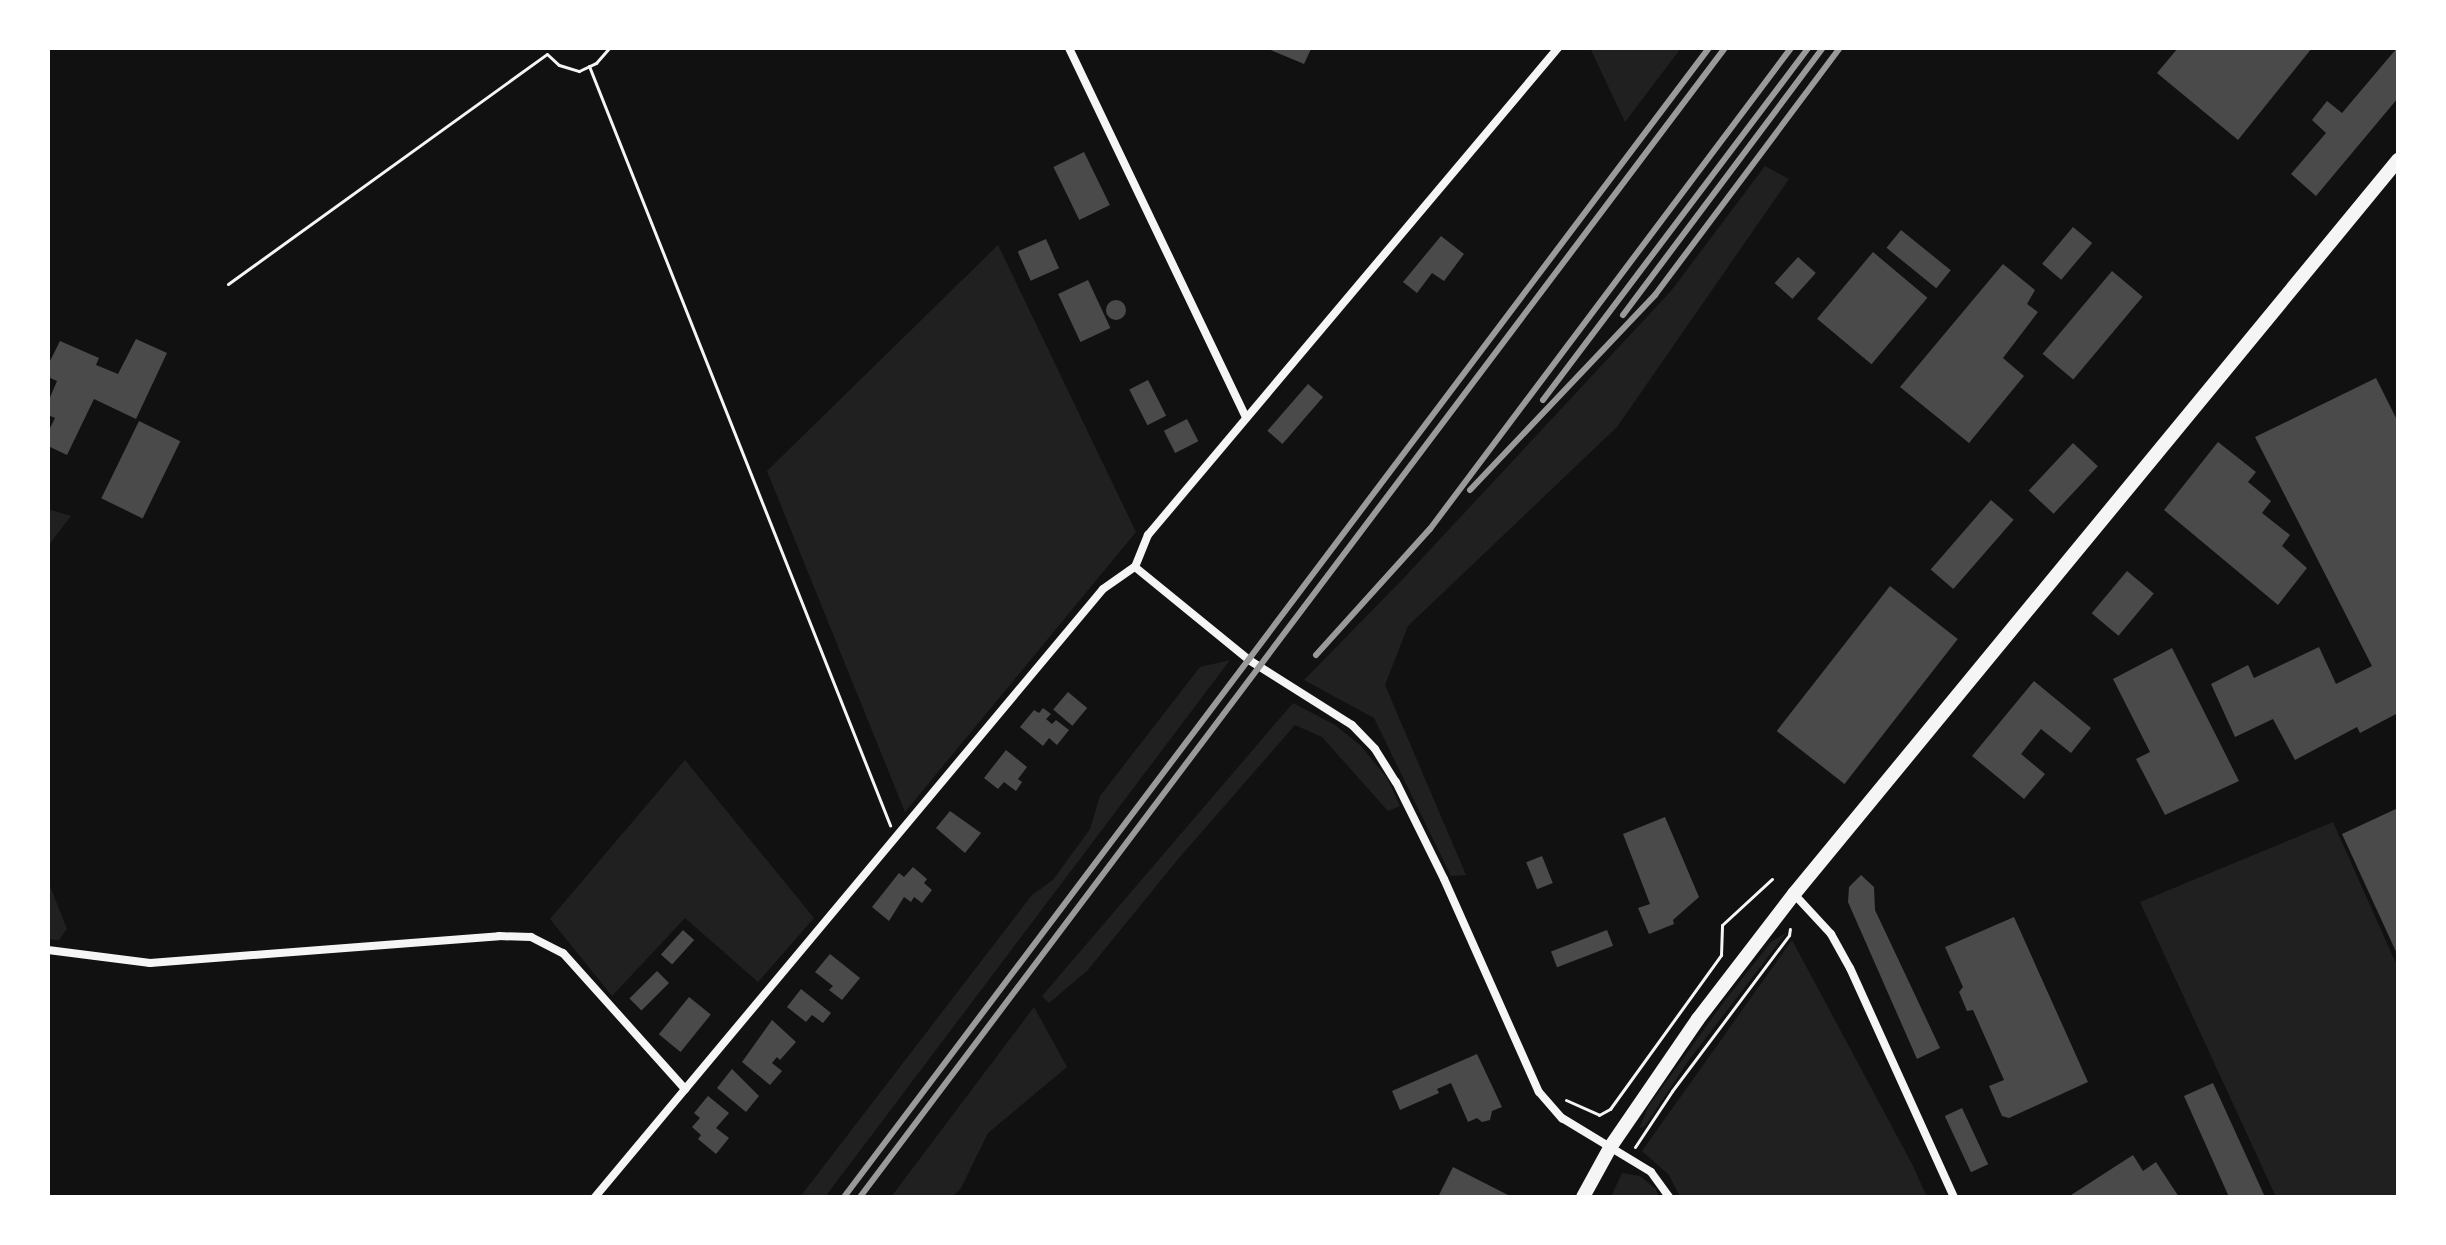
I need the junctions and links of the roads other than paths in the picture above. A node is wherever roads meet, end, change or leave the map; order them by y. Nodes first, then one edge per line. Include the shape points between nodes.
1 (1069, 48) edge
2 (1558, 48) edge
3 (2398, 160) edge
4 (1246, 418) junction
5 (1135, 567) junction
6 (1794, 894) junction
7 (48, 950) edge
8 (685, 1089) junction
9 (1611, 1146) junction
10 (595, 1197) edge
11 (1583, 1197) edge
12 (1669, 1197) edge
13 (1954, 1197) edge

1 - 4 street
2 - 4 street
3 - 6 main road
4 - 5 street via 1148,535
5 - 8 street via 1103,589
5 - 9 street via 1249,660 1352,725 1375,749 1444,879 1539,1092 1562,1118
6 - 9 main road via 1698,1019
6 - 13 street via 1831,934 1850,968
7 - 8 street via 150,963 531,937 563,953
8 - 10 street
9 - 11 main road
9 - 12 street via 1651,1172

